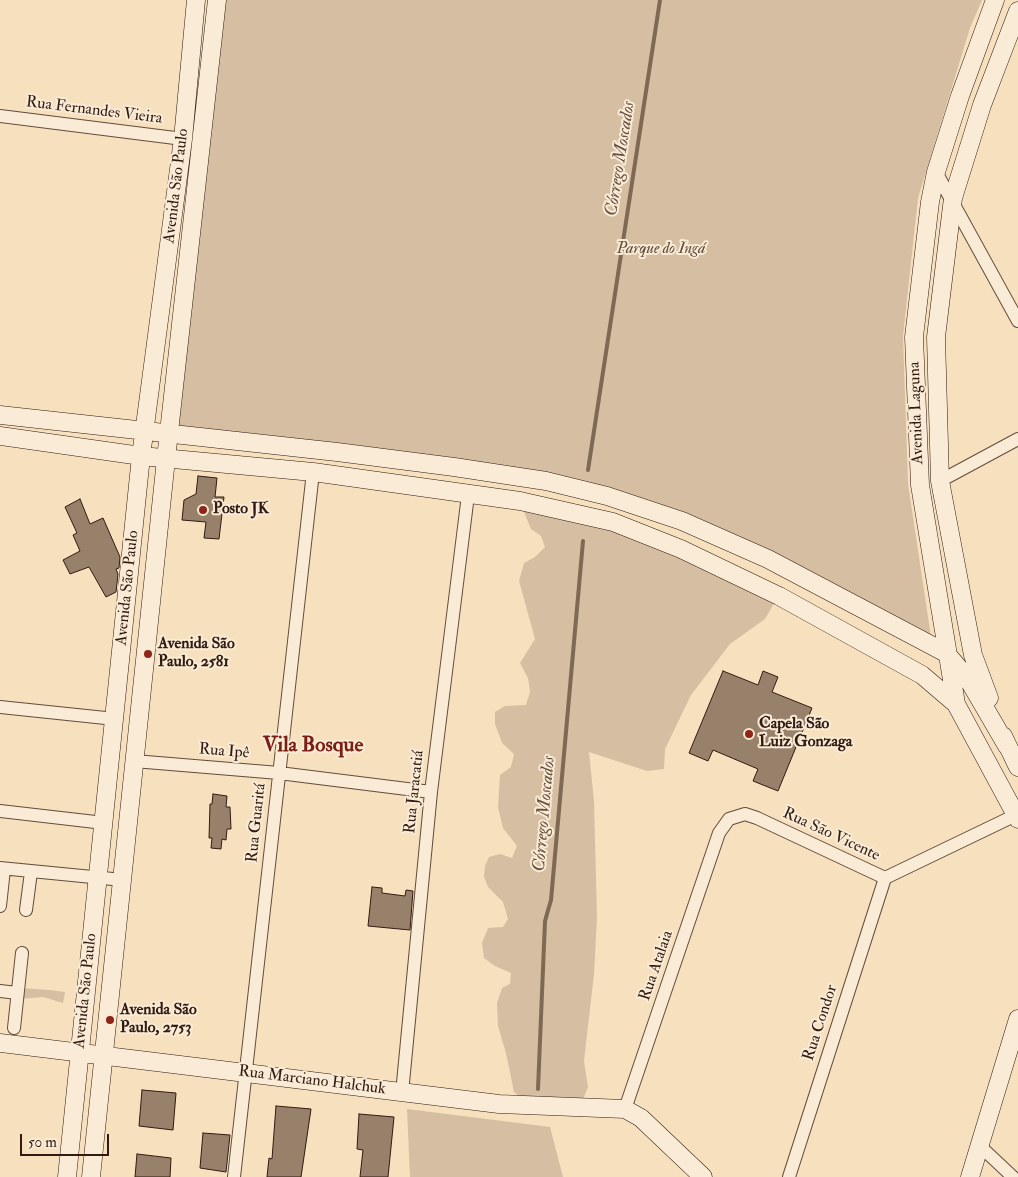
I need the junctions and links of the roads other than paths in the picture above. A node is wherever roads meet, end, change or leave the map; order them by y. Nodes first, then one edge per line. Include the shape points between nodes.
1 (196, 0) edge
2 (204, 0) edge
3 (217, 0) edge
4 (995, 0) edge
5 (1018, 11) edge
6 (213, 42) junction
7 (0, 116) edge
8 (183, 139) junction
9 (936, 172) junction
10 (953, 198) junction
11 (1018, 321) edge
12 (0, 415) edge
13 (145, 430) junction
14 (169, 434) junction
15 (0, 436) edge
16 (1018, 439) edge
17 (141, 456) junction
18 (166, 459) junction
19 (313, 472) junction
20 (940, 481) junction
21 (468, 495) junction
22 (946, 653) junction
23 (956, 704) junction
24 (0, 707) edge
25 (114, 719) junction
26 (1012, 745) edge
27 (985, 756) junction
28 (134, 761) junction
29 (1018, 767) edge
30 (279, 773) junction
31 (431, 792) junction
32 (0, 811) edge
33 (1017, 817) edge
34 (104, 823) junction
35 (719, 834) joint
36 (2, 869) edge
37 (31, 872) junction
38 (99, 878) junction
39 (885, 878) junction
40 (123, 880) junction
41 (0, 906) edge
42 (26, 910) dead end
43 (22, 953) dead end
44 (0, 991) edge
45 (17, 993) junction
46 (1018, 1019) edge
47 (14, 1028) dead end
48 (0, 1043) edge
49 (80, 1053) junction
50 (104, 1056) junction
51 (247, 1072) junction
52 (402, 1093) junction
53 (625, 1109) junction
54 (980, 1146) junction
55 (67, 1177) edge
56 (91, 1177) edge
57 (234, 1177) edge
58 (703, 1177) edge
59 (789, 1177) edge
60 (970, 1177) edge
61 (1013, 1177) edge

1 - 8 main road, Avenida São Paulo
2 - 6 main road via 210,11
3 - 6 main road, Avenida São Paulo
4 - 9 main road, Avenida Laguna
5 - 10 main road, Avenida Laguna via 982,105
6 - 14 main road, Avenida São Paulo
7 - 8 street, Rua Fernandes Vieira
8 - 13 main road, Avenida São Paulo
9 - 10 street
9 - 22 main road, Avenida Laguna via 914,337 920,485 943,614
10 - 11 street
10 - 20 main road, Avenida Laguna via 936,337
12 - 13 main road
13 - 14 main road
13 - 17 main road, Avenida São Paulo
14 - 18 main road, Avenida São Paulo
14 - 22 main road via 454,467 546,481 607,496 682,521 768,559
15 - 17 main road
16 - 20 street
17 - 18 main road
17 - 25 main road, Avenida São Paulo
18 - 19 main road
18 - 28 main road, Avenida São Paulo
19 - 21 main road
19 - 30 street, Rua Guaritá
20 - 26 main road, Avenida Laguna via 973,655
21 - 23 main road via 544,505 613,522 681,548 779,596 922,676
21 - 31 street, Rua Jaracatiá
22 - 23 main road, Avenida Laguna
22 - 26 main road via 968,678
23 - 27 main road, Avenida Laguna
24 - 25 street
25 - 34 main road, Avenida São Paulo
26 - 27 main road
26 - 29 main road, Avenida Laguna
27 - 33 main road, Avenida Laguna
28 - 30 street, Rua Ipê
28 - 40 main road, Avenida São Paulo
30 - 31 street, Rua Ipê
30 - 51 street, Rua Guaritá
31 - 52 street, Rua Jaracatiá
32 - 34 street
33 - 39 street, Rua São Vicente
34 - 38 main road, Avenida São Paulo
35 - 39 street, Rua São Vicente via 729,819 745,814
35 - 53 street, Rua Atalaia
36 - 37 street
36 - 41 street
37 - 38 street
37 - 42 street
38 - 40 street
38 - 49 main road, Avenida São Paulo
39 - 59 street, Rua Condor
40 - 50 main road, Avenida São Paulo
43 - 45 street
44 - 45 street
45 - 47 street
46 - 54 main road
48 - 49 main road, Rua Marciano Halchuk
49 - 50 main road, Rua Marciano Halchuk
49 - 55 main road, Avenida São Paulo
50 - 51 main road, Rua Marciano Halchuk
50 - 56 main road, Avenida São Paulo
51 - 52 main road, Rua Marciano Halchuk
51 - 57 street, Rua Guaritá
52 - 53 main road, Rua Marciano Halchuk via 513,1105
53 - 58 main road via 641,1118
54 - 60 main road
54 - 61 street

